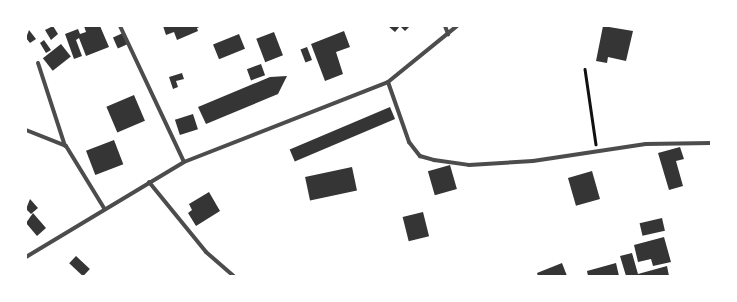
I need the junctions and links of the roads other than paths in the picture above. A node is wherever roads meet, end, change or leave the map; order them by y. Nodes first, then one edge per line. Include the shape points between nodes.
1 (120, 26) edge
2 (445, 26) edge
3 (457, 26) edge
4 (448, 34) junction
5 (38, 63) dead end
6 (388, 82) junction
7 (26, 130) edge
8 (711, 143) edge
9 (66, 146) junction
10 (184, 162) junction
11 (150, 182) junction
12 (104, 208) junction
13 (26, 257) edge
14 (234, 276) edge

1 - 10 street
2 - 4 street
3 - 4 street
4 - 6 street
5 - 9 street
6 - 8 street via 409,142 420,156 469,165 693,140
6 - 10 street
7 - 9 street via 56,139
9 - 12 street
10 - 11 street
11 - 12 street
11 - 14 street via 206,252
12 - 13 street

